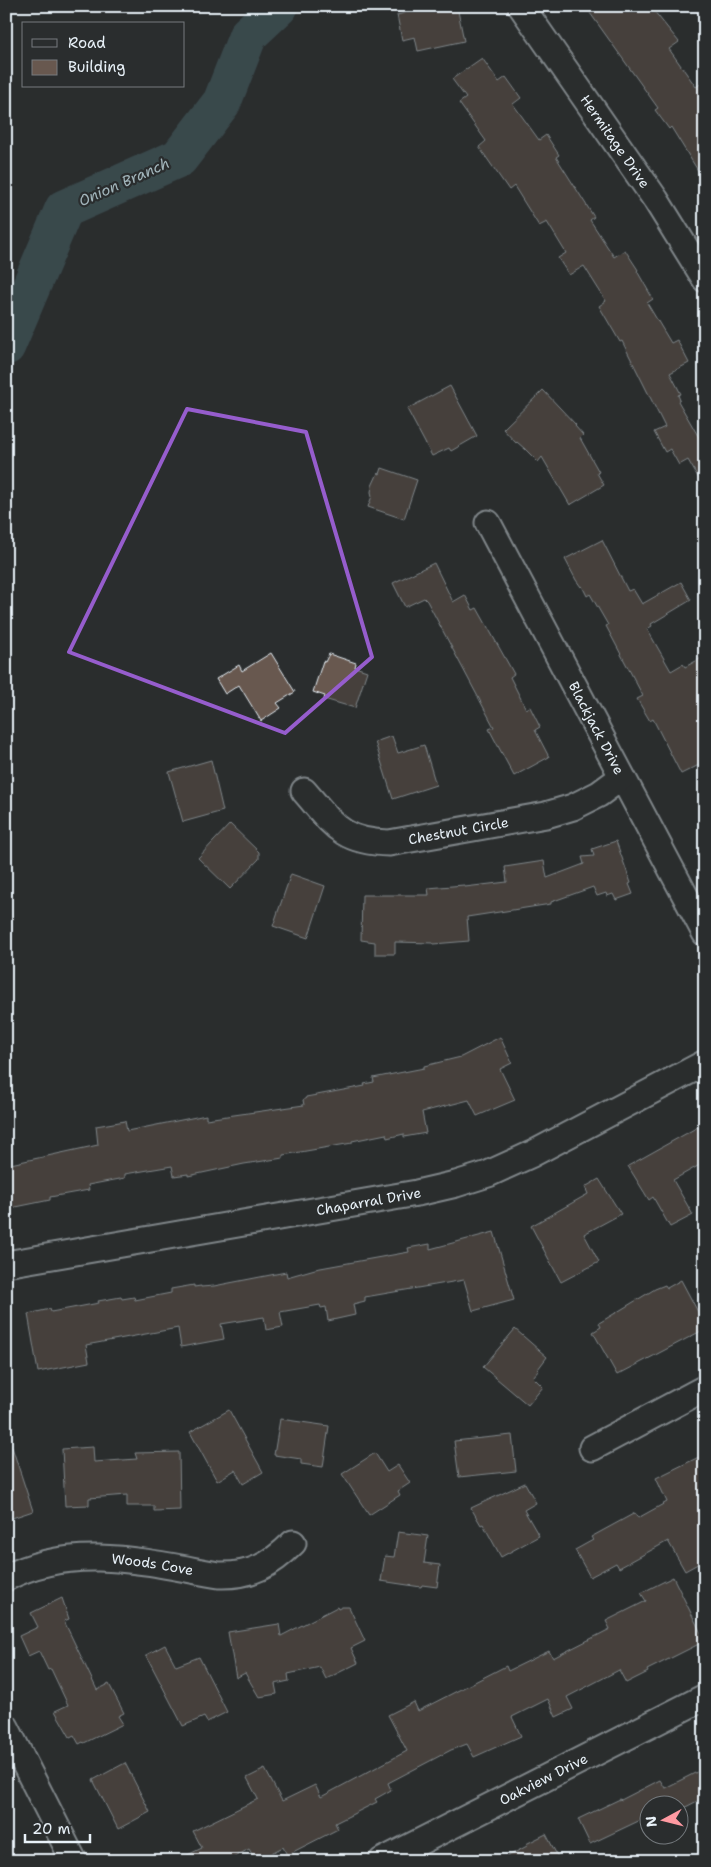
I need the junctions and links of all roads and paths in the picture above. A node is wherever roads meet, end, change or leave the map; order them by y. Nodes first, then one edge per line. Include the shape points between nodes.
1 (521, 6) edge
2 (705, 278) edge
3 (488, 523) dead end
4 (622, 777) junction
5 (304, 791) dead end
6 (705, 933) edge
7 (705, 1063) edge
8 (6, 1264) edge
9 (705, 1388) edge
10 (592, 1448) dead end
11 (292, 1543) dead end
12 (6, 1578) edge
13 (705, 1697) edge
14 (6, 1727) edge
15 (74, 1861) edge
16 (382, 1861) edge

1 - 2 street, Hermitage Drive via 656,200
3 - 4 street, Blackjack Drive
4 - 5 street, Chestnut Circle via 599,794 573,807 546,815 389,843 352,838 335,827
4 - 6 street, Blackjack Drive
7 - 8 street, Chaparral Drive via 532,1154 456,1184
9 - 10 street
11 - 12 street, Woods Cove via 277,1558 257,1569 230,1575 123,1558 89,1557 56,1561
13 - 16 street, Oakview Drive
14 - 15 street

